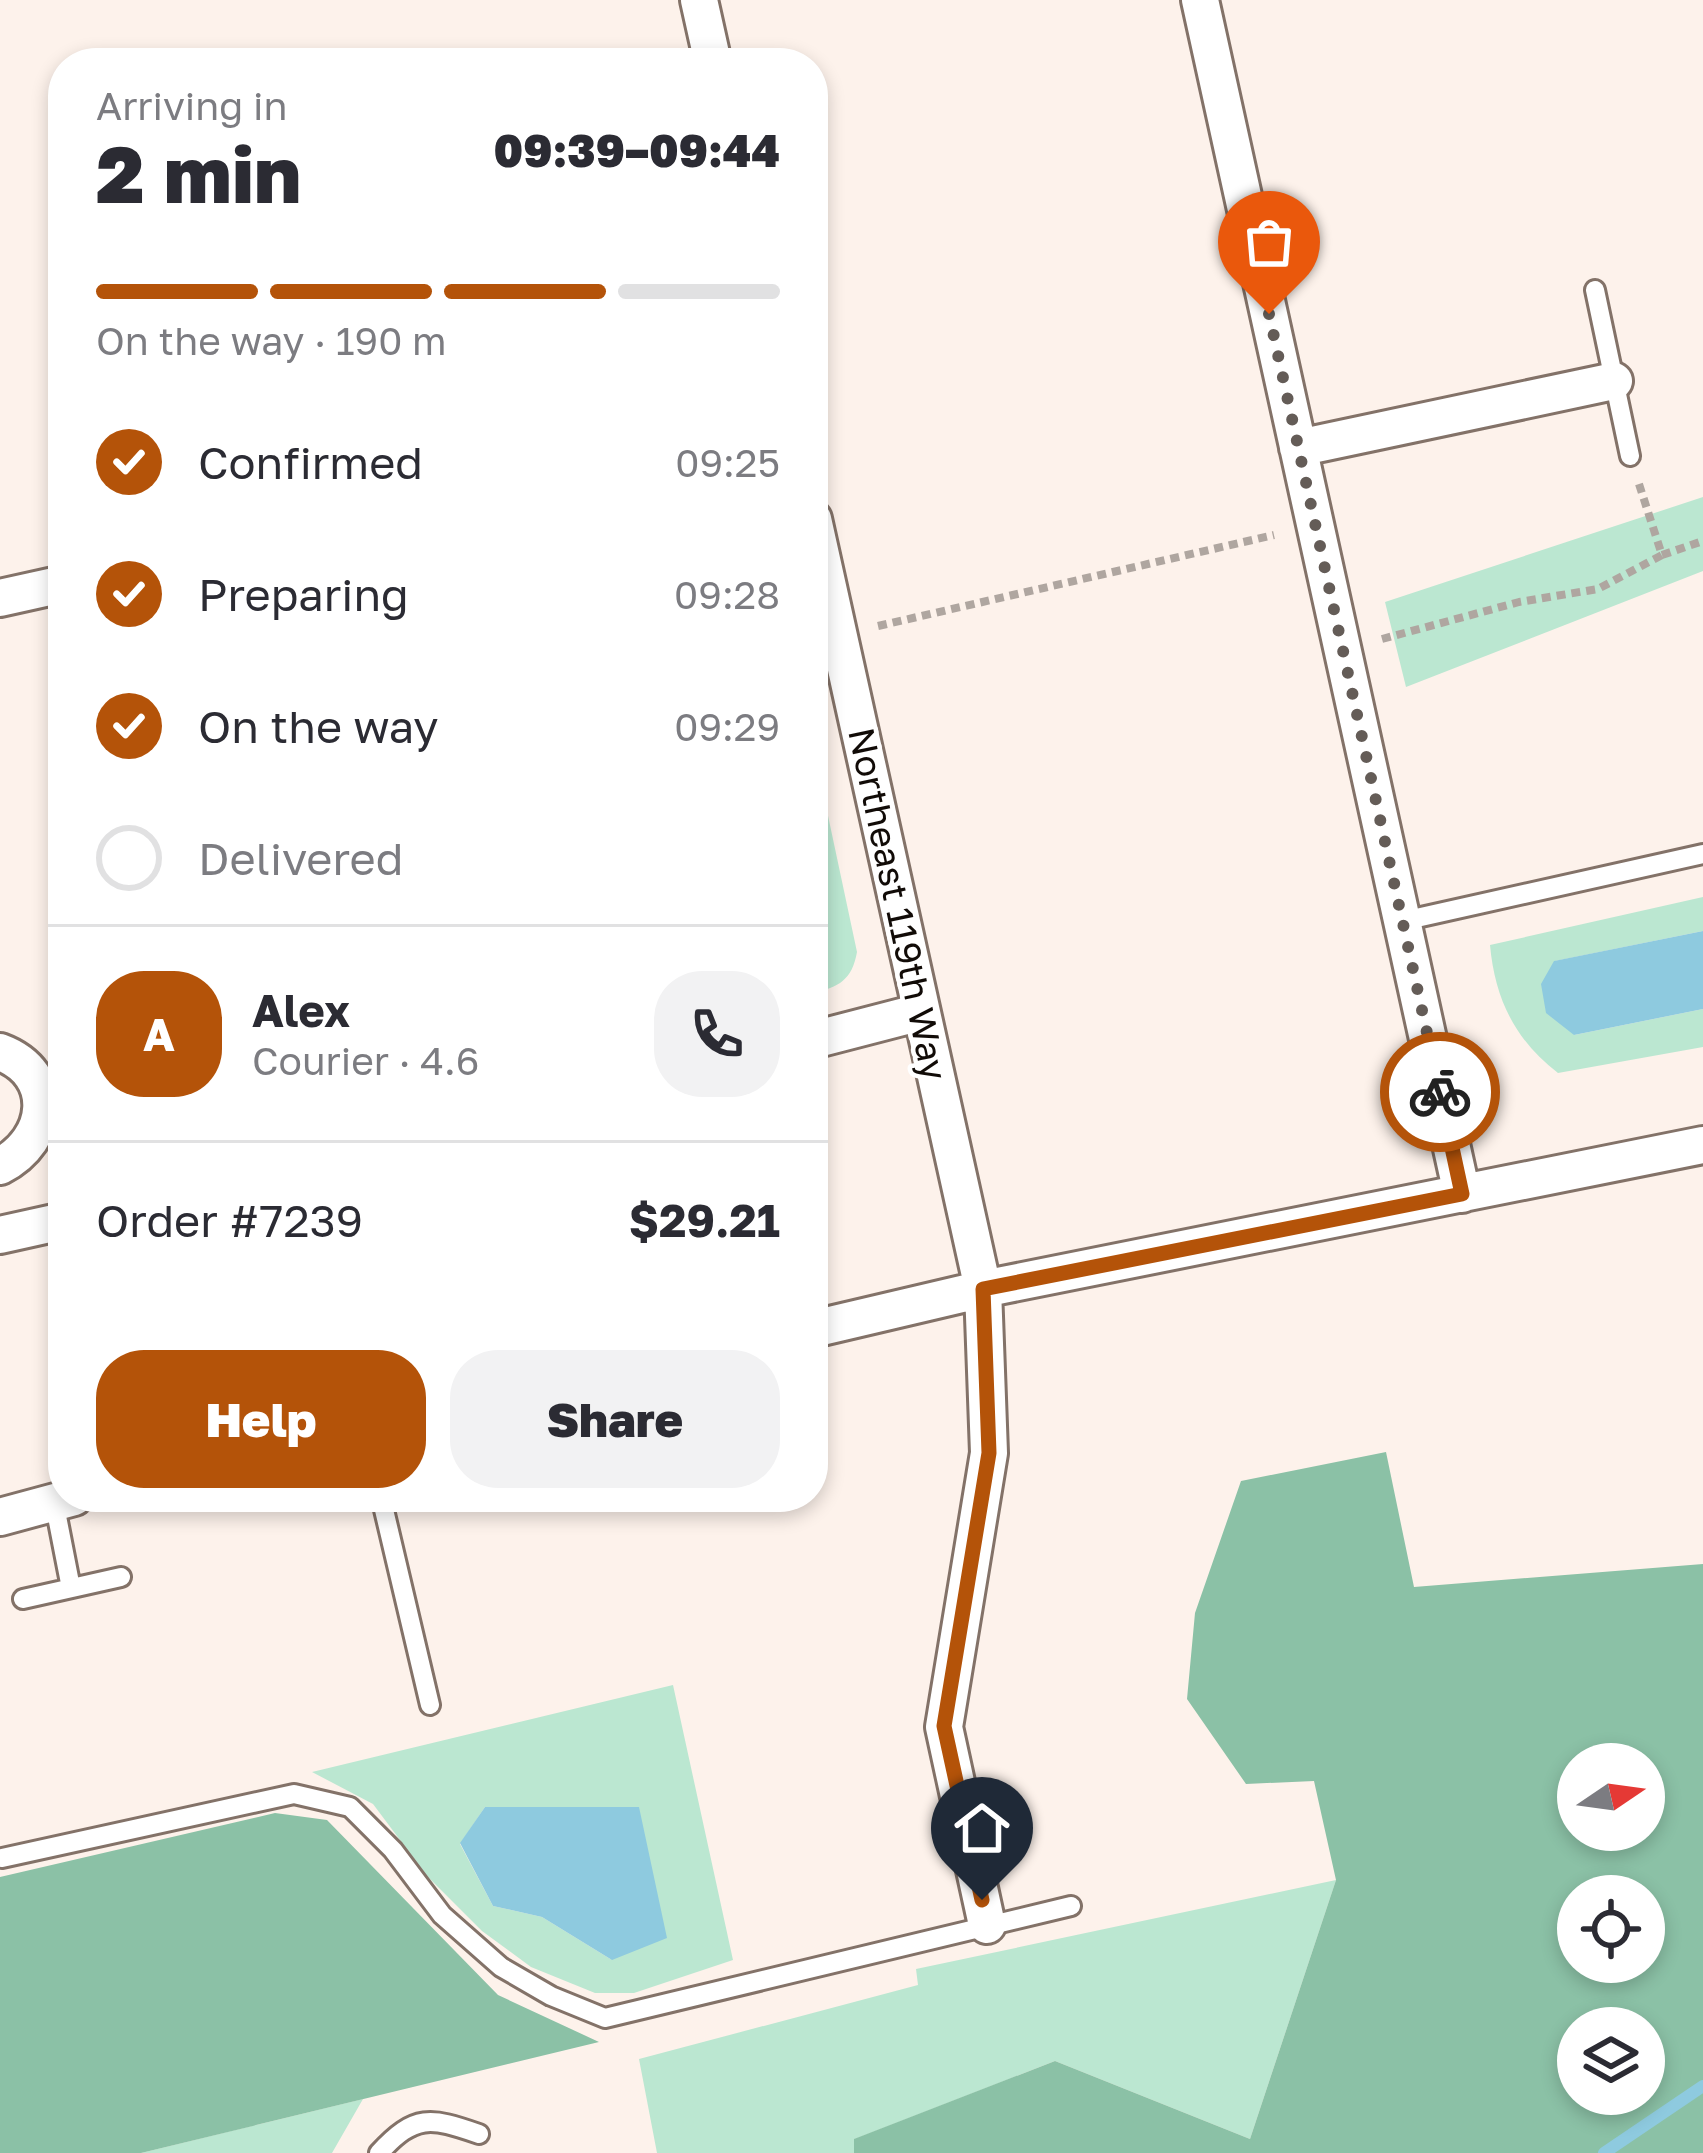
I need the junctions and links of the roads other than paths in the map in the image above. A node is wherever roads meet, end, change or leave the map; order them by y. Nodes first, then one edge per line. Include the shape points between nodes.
1 (699, 0) edge
2 (1200, 0) edge
3 (710, 48) edge
4 (1595, 290) dead end
5 (1614, 381) junction
6 (1298, 448) junction
7 (1630, 456) road end
8 (48, 587) edge
9 (828, 587) edge
10 (0, 598) edge
11 (1703, 854) edge
12 (1403, 921) junction
13 (921, 1012) junction
14 (828, 1036) edge
15 (0, 1052) edge
16 (1703, 1145) edge
17 (0, 1166) edge
18 (1462, 1194) junction
19 (48, 1224) edge
20 (0, 1232) edge
21 (983, 1289) junction
22 (828, 1325) edge
23 (48, 1504) edge
24 (65, 1512) edge
25 (385, 1512) edge
26 (0, 1517) edge
27 (121, 1576) dead end
28 (71, 1588) junction
29 (23, 1599) dead end
30 (430, 1705) dead end
31 (2, 1858) edge
32 (1071, 1906) dead end
33 (987, 1925) junction
34 (479, 2134) dead end
35 (379, 2153) edge

1 - 3 street
2 - 6 street
4 - 5 lane
5 - 6 street
5 - 7 lane
6 - 12 street
8 - 10 street
9 - 13 street, Northeast 119th Way
11 - 12 lane
12 - 18 street
13 - 14 street
13 - 21 street, Northeast 119th Way
15 - 17 street via 28,1070 42,1106 31,1143
16 - 18 street
18 - 21 street
19 - 20 street
21 - 22 street
21 - 33 street, Northeast 119th Way via 989,1453 944,1726
23 - 26 street
24 - 28 lane
25 - 30 lane
27 - 28 lane
28 - 29 lane
31 - 33 lane via 294,1794 350,1808 442,1915 501,1967 605,2018
32 - 33 lane
34 - 35 lane via 439,2120 404,2126

